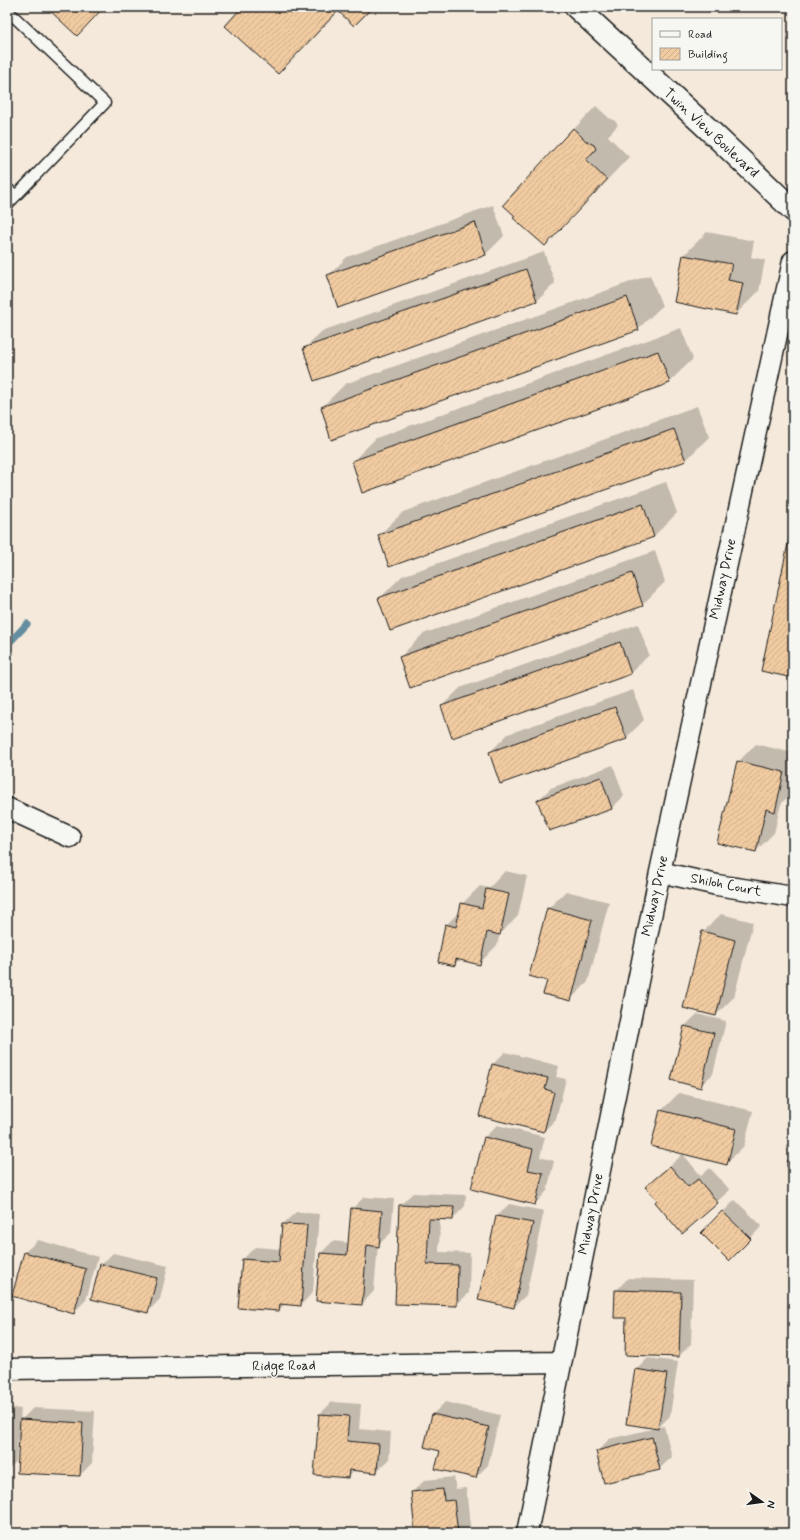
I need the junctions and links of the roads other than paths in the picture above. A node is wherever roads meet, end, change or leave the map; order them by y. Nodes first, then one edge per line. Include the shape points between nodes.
1 (576, 7) edge
2 (7, 10) edge
3 (7, 188) edge
4 (16, 196) junction
5 (7, 205) edge
6 (793, 210) edge
7 (793, 261) edge
8 (7, 808) edge
9 (70, 837) dead end
10 (660, 872) junction
11 (793, 898) edge
12 (561, 1362) junction
13 (7, 1369) edge
14 (527, 1533) edge

1 - 6 street, Twin View Boulevard
2 - 4 lane via 105,103
3 - 4 lane
4 - 5 lane
7 - 10 street, Midway Drive
8 - 9 street
10 - 11 street, Shiloh Court
10 - 12 street, Midway Drive
12 - 13 street, Ridge Road
12 - 14 street, Midway Drive

